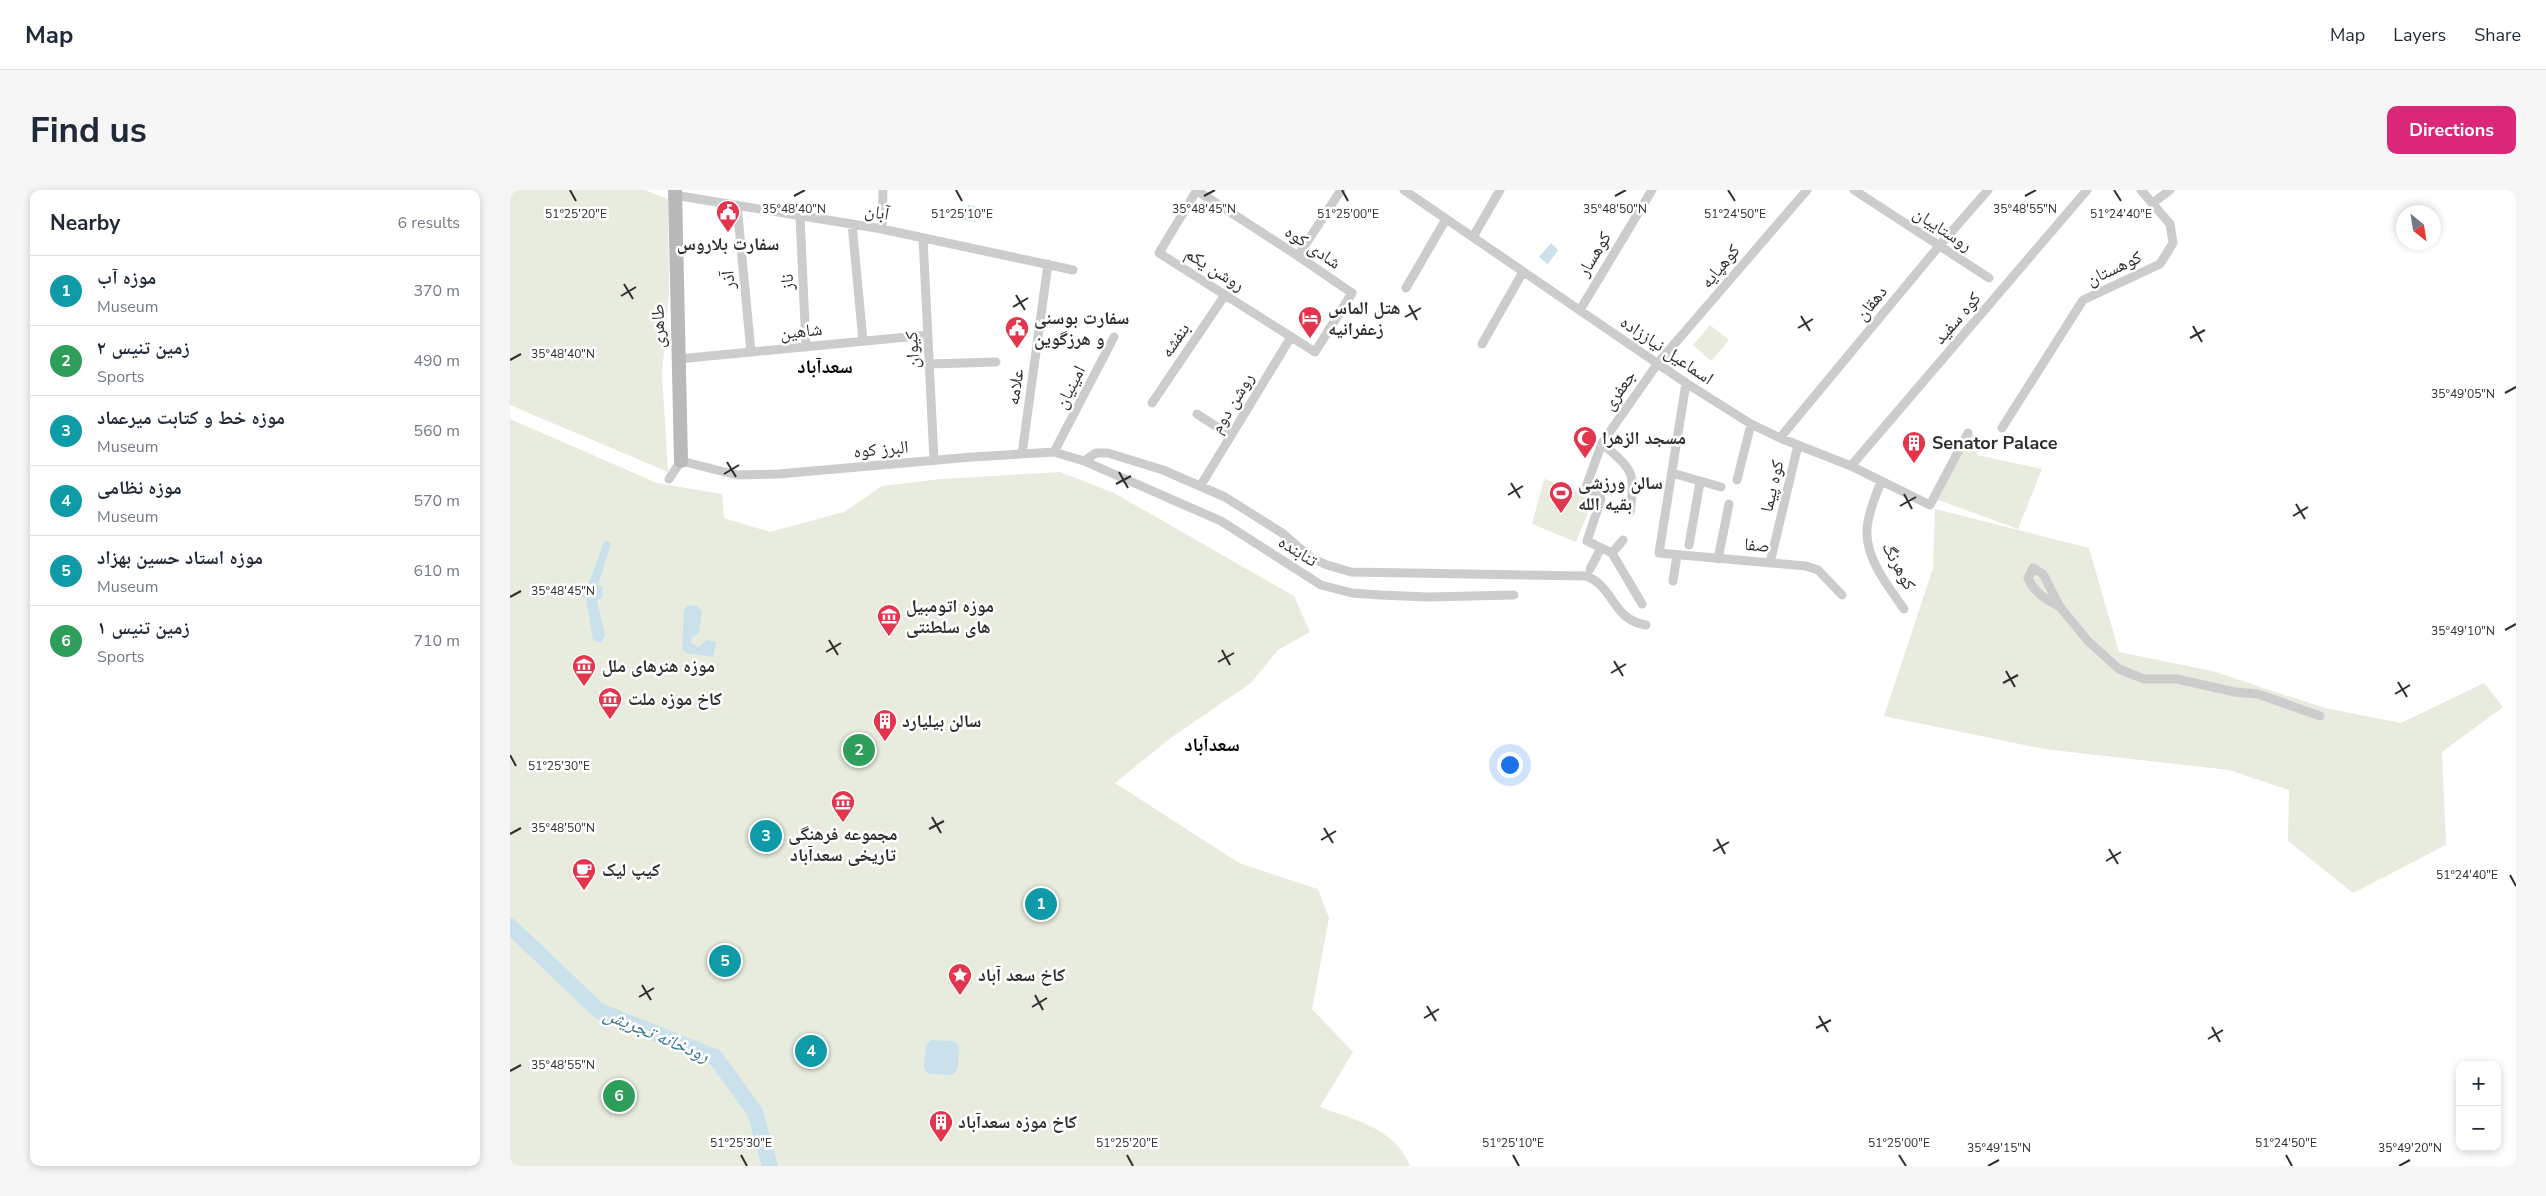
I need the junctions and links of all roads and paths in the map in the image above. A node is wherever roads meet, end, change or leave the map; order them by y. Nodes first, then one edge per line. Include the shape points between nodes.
1 (883, 190) edge
2 (1196, 190) edge
3 (1341, 190) edge
4 (1404, 190) edge
5 (1500, 190) edge
6 (1652, 190) edge
7 (1806, 190) edge
8 (1854, 190) edge
9 (1988, 190) edge
10 (2087, 190) edge
11 (2141, 190) edge
12 (2170, 190) edge
13 (670, 192) edge
14 (2153, 203) junction
15 (737, 205) junction
16 (800, 216) junction
17 (1446, 219) junction
18 (852, 224) junction
19 (882, 229) junction
20 (1472, 237) junction
21 (924, 238) junction
22 (1939, 246) junction
23 (1298, 256) junction
24 (1048, 264) junction
25 (1073, 270) dead end
26 (1523, 272) junction
27 (1989, 278) dead end
28 (1406, 288) dead end
29 (1225, 295) junction
30 (1580, 310) junction
31 (928, 335) junction
32 (1114, 337) dead end
33 (1291, 337) junction
34 (863, 341) junction
35 (1482, 344) dead end
36 (806, 347) junction
37 (751, 352) junction
38 (1315, 352) joint
39 (678, 359) junction
40 (996, 362) dead end
41 (929, 364) junction
42 (1658, 364) junction
43 (1686, 383) junction
44 (1152, 403) dead end
45 (1197, 414) dead end
46 (1751, 424) junction
47 (2002, 428) dead end
48 (1968, 433) dead end
49 (1231, 436) junction
50 (1780, 438) junction
51 (1602, 443) junction
52 (1798, 445) junction
53 (1054, 452) junction
54 (1022, 454) junction
55 (934, 460) junction
56 (1084, 460) junction
57 (681, 462) junction
58 (1851, 466) junction
59 (1672, 473) junction
60 (669, 479) dead end
61 (1737, 480) dead end
62 (1881, 481) junction
63 (1700, 482) junction
64 (1201, 485) junction
65 (1721, 487) dead end
66 (1729, 504) dead end
67 (1630, 512) dead end
68 (1623, 540) dead end
69 (1689, 545) dead end
70 (1601, 548) junction
71 (1612, 553) junction
72 (1677, 555) junction
73 (1718, 558) junction
74 (1770, 563) junction
75 (1590, 569) dead end
76 (1673, 581) dead end
77 (1514, 595) dead end
78 (1842, 595) dead end
79 (1642, 604) dead end
80 (2060, 607) dead end
81 (1904, 609) dead end
82 (1646, 626) dead end
83 (2320, 716) dead end

1 - 19 street
2 - 23 street, شادی کوه
2 - 29 street, روشن یکم via 1159,253
3 - 23 street
4 - 17 street, اسماعیل نیاززاده
5 - 20 street
6 - 30 street, کوهسار
7 - 42 street, کوهپایه
8 - 22 street, روستاییان
9 - 22 street, دهقان
10 - 58 street, کوه سفید
11 - 14 street, کوهستان
12 - 14 street
13 - 15 street, آبان
13 - 39 street, طاهری
14 - 47 street, کوهستان via 2170,224 2173,243 2160,264 2083,300
15 - 16 street, آبان
15 - 37 street, آذر
16 - 18 street, آبان
16 - 36 street, ناز
17 - 20 street, اسماعیل نیاززاده
17 - 28 street
18 - 19 street, آبان
18 - 34 street
19 - 21 street, آبان
20 - 26 street, اسماعیل نیاززاده
21 - 24 street, آبان
21 - 31 street, کیوان
22 - 27 street, روستاییان
22 - 50 street, دهقان
23 - 38 street, شادی کوه via 1352,293
24 - 25 street, آبان
24 - 54 street, علامه
26 - 30 street, اسماعیل نیاززاده
26 - 35 street
29 - 33 street, روشن یکم
29 - 44 street, بنفشه
30 - 42 street, اسماعیل نیاززاده
31 - 34 street, شاهین
31 - 41 street, کیوان
32 - 53 street, امینیان
33 - 38 street, روشن یکم
33 - 49 street, روشن دوم
34 - 36 street, شاهین
36 - 37 street, شاهین
37 - 39 street, شاهین
39 - 57 street, طاهری
40 - 41 street
41 - 55 street, کیوان
42 - 43 street, اسماعیل نیاززاده
42 - 51 street, جعفری
43 - 46 street, اسماعیل نیاززاده
43 - 59 street
45 - 49 street
46 - 50 street, اسماعیل نیاززاده
46 - 61 street
48 - 62 street, اسماعیل نیاززاده via 1930,505
49 - 64 street, روشن دوم
50 - 52 street, اسماعیل نیاززاده
51 - 67 street via 1632,474 1634,485
51 - 70 street, جعفری via 1586,487 1601,499 1587,541
52 - 58 street, اسماعیل نیاززاده
52 - 74 street, کوه پیما
53 - 54 street, البرز کوه
53 - 56 street, البرز کوه
54 - 55 street, البرز کوه
55 - 57 street, البرز کوه via 745,475
56 - 64 street via 1096,453 1108,452
56 - 77 street, تنابنده via 1221,521 1321,584 1352,593 1380,595
57 - 60 street
58 - 62 street, اسماعیل نیاززاده
59 - 63 street
59 - 72 street, صفا via 1659,553
62 - 81 street, کوهرنگ via 1867,530 1870,550 1887,585
63 - 65 street
63 - 69 street
64 - 82 street via 1226,497 1282,534 1311,558 1327,565 1351,572 1571,574 1594,579 1625,618
66 - 73 street
68 - 71 street
70 - 71 street
70 - 75 street
71 - 79 street
72 - 73 street, صفا
72 - 76 street
73 - 74 street, صفا
74 - 78 street, صفا via 1818,570
80 - 83 street via 2088,641 2119,669 2144,679 2177,679 2258,694

